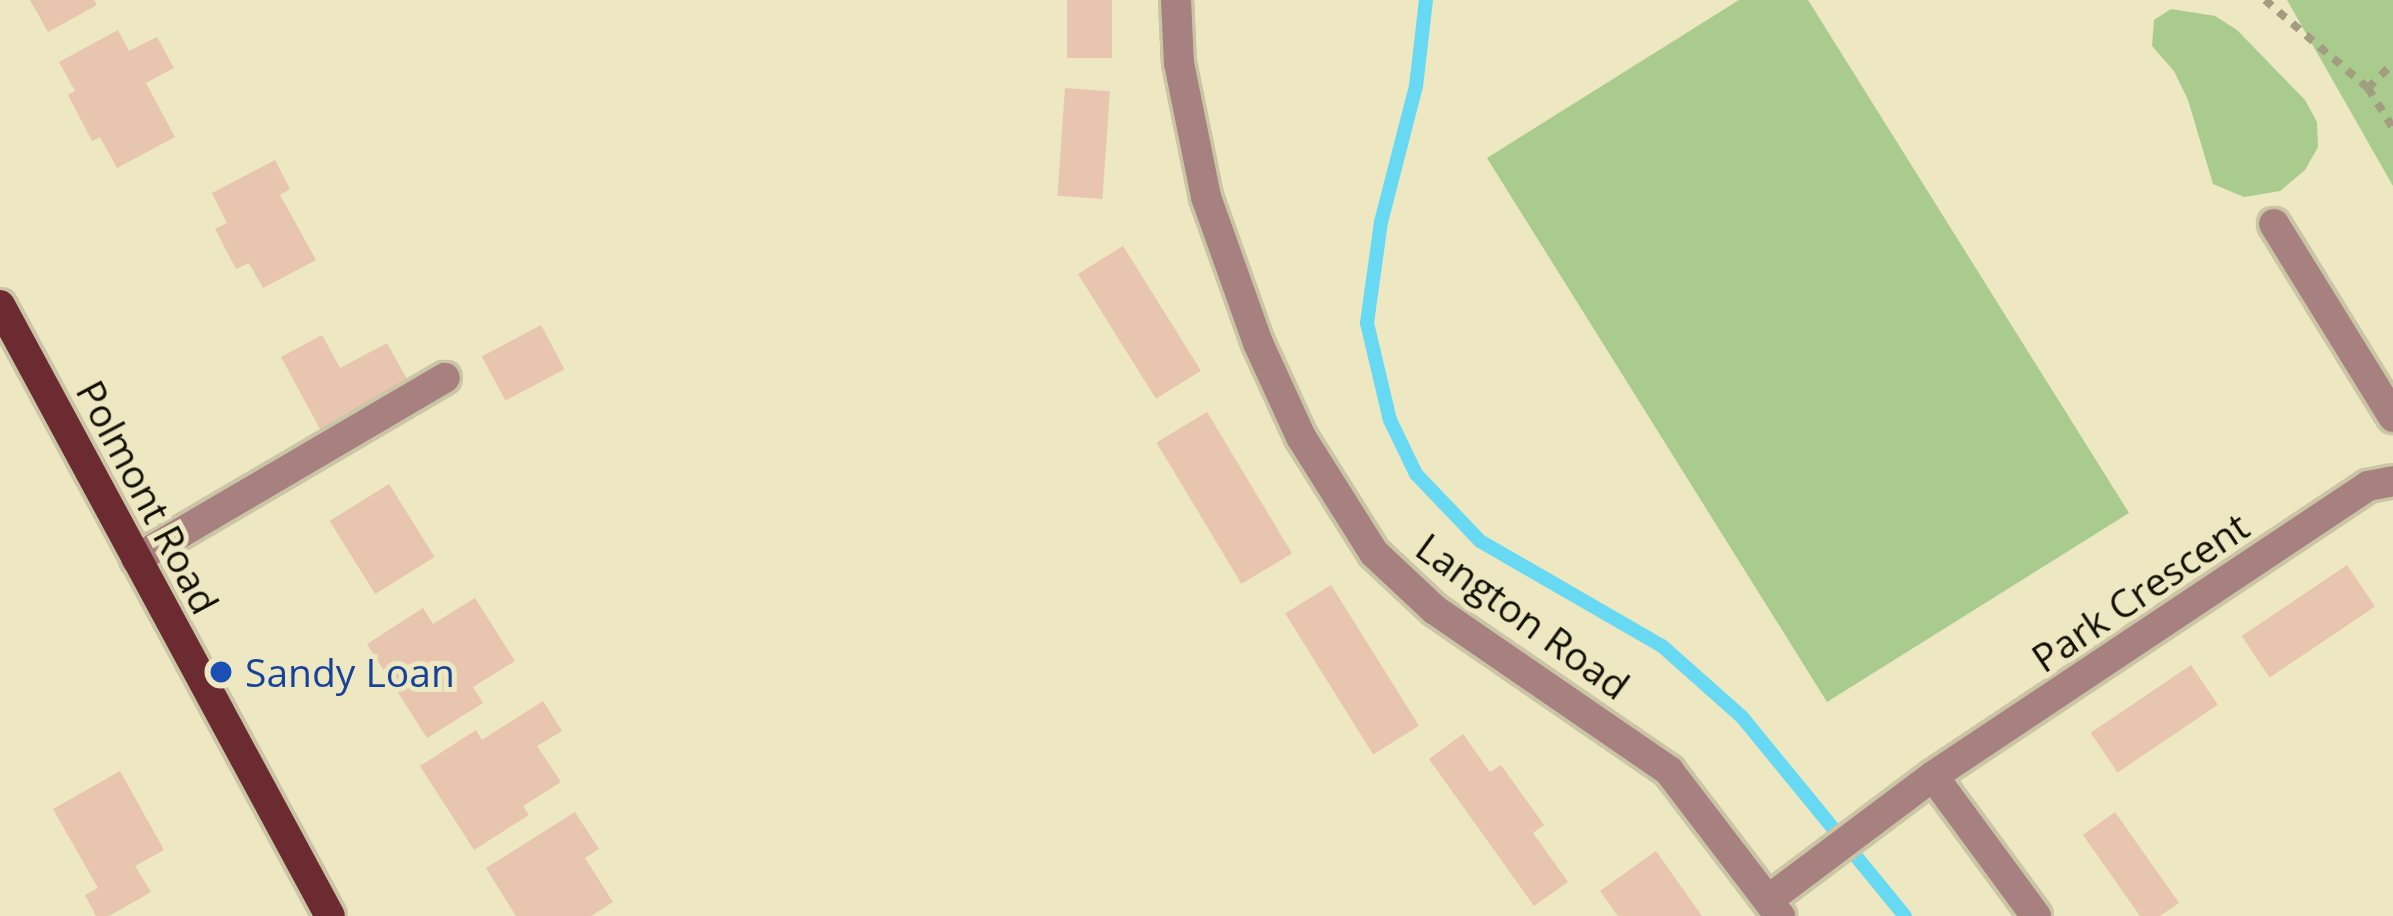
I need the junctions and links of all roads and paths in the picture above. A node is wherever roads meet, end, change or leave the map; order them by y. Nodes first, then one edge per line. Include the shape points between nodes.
1 (1176, 0) edge
2 (2265, 0) edge
3 (2393, 63) edge
4 (2368, 88) junction
5 (2393, 128) edge
6 (2274, 224) dead end
7 (0, 305) edge
8 (445, 378) dead end
9 (2393, 417) edge
10 (2393, 482) edge
11 (136, 559) junction
12 (1934, 776) junction
13 (1774, 908) edge
14 (330, 916) edge
15 (2036, 916) edge

1 - 13 street, Langton Road via 1179,63 1206,197 1301,437 1374,553 1435,610 1669,771
2 - 4 path
3 - 4 path
4 - 5 path
6 - 9 street
7 - 11 main road, Polmont Road
8 - 11 street
10 - 12 street, Park Crescent via 2368,486
11 - 14 main road, Polmont Road
12 - 13 street, Park Crescent
12 - 15 street

